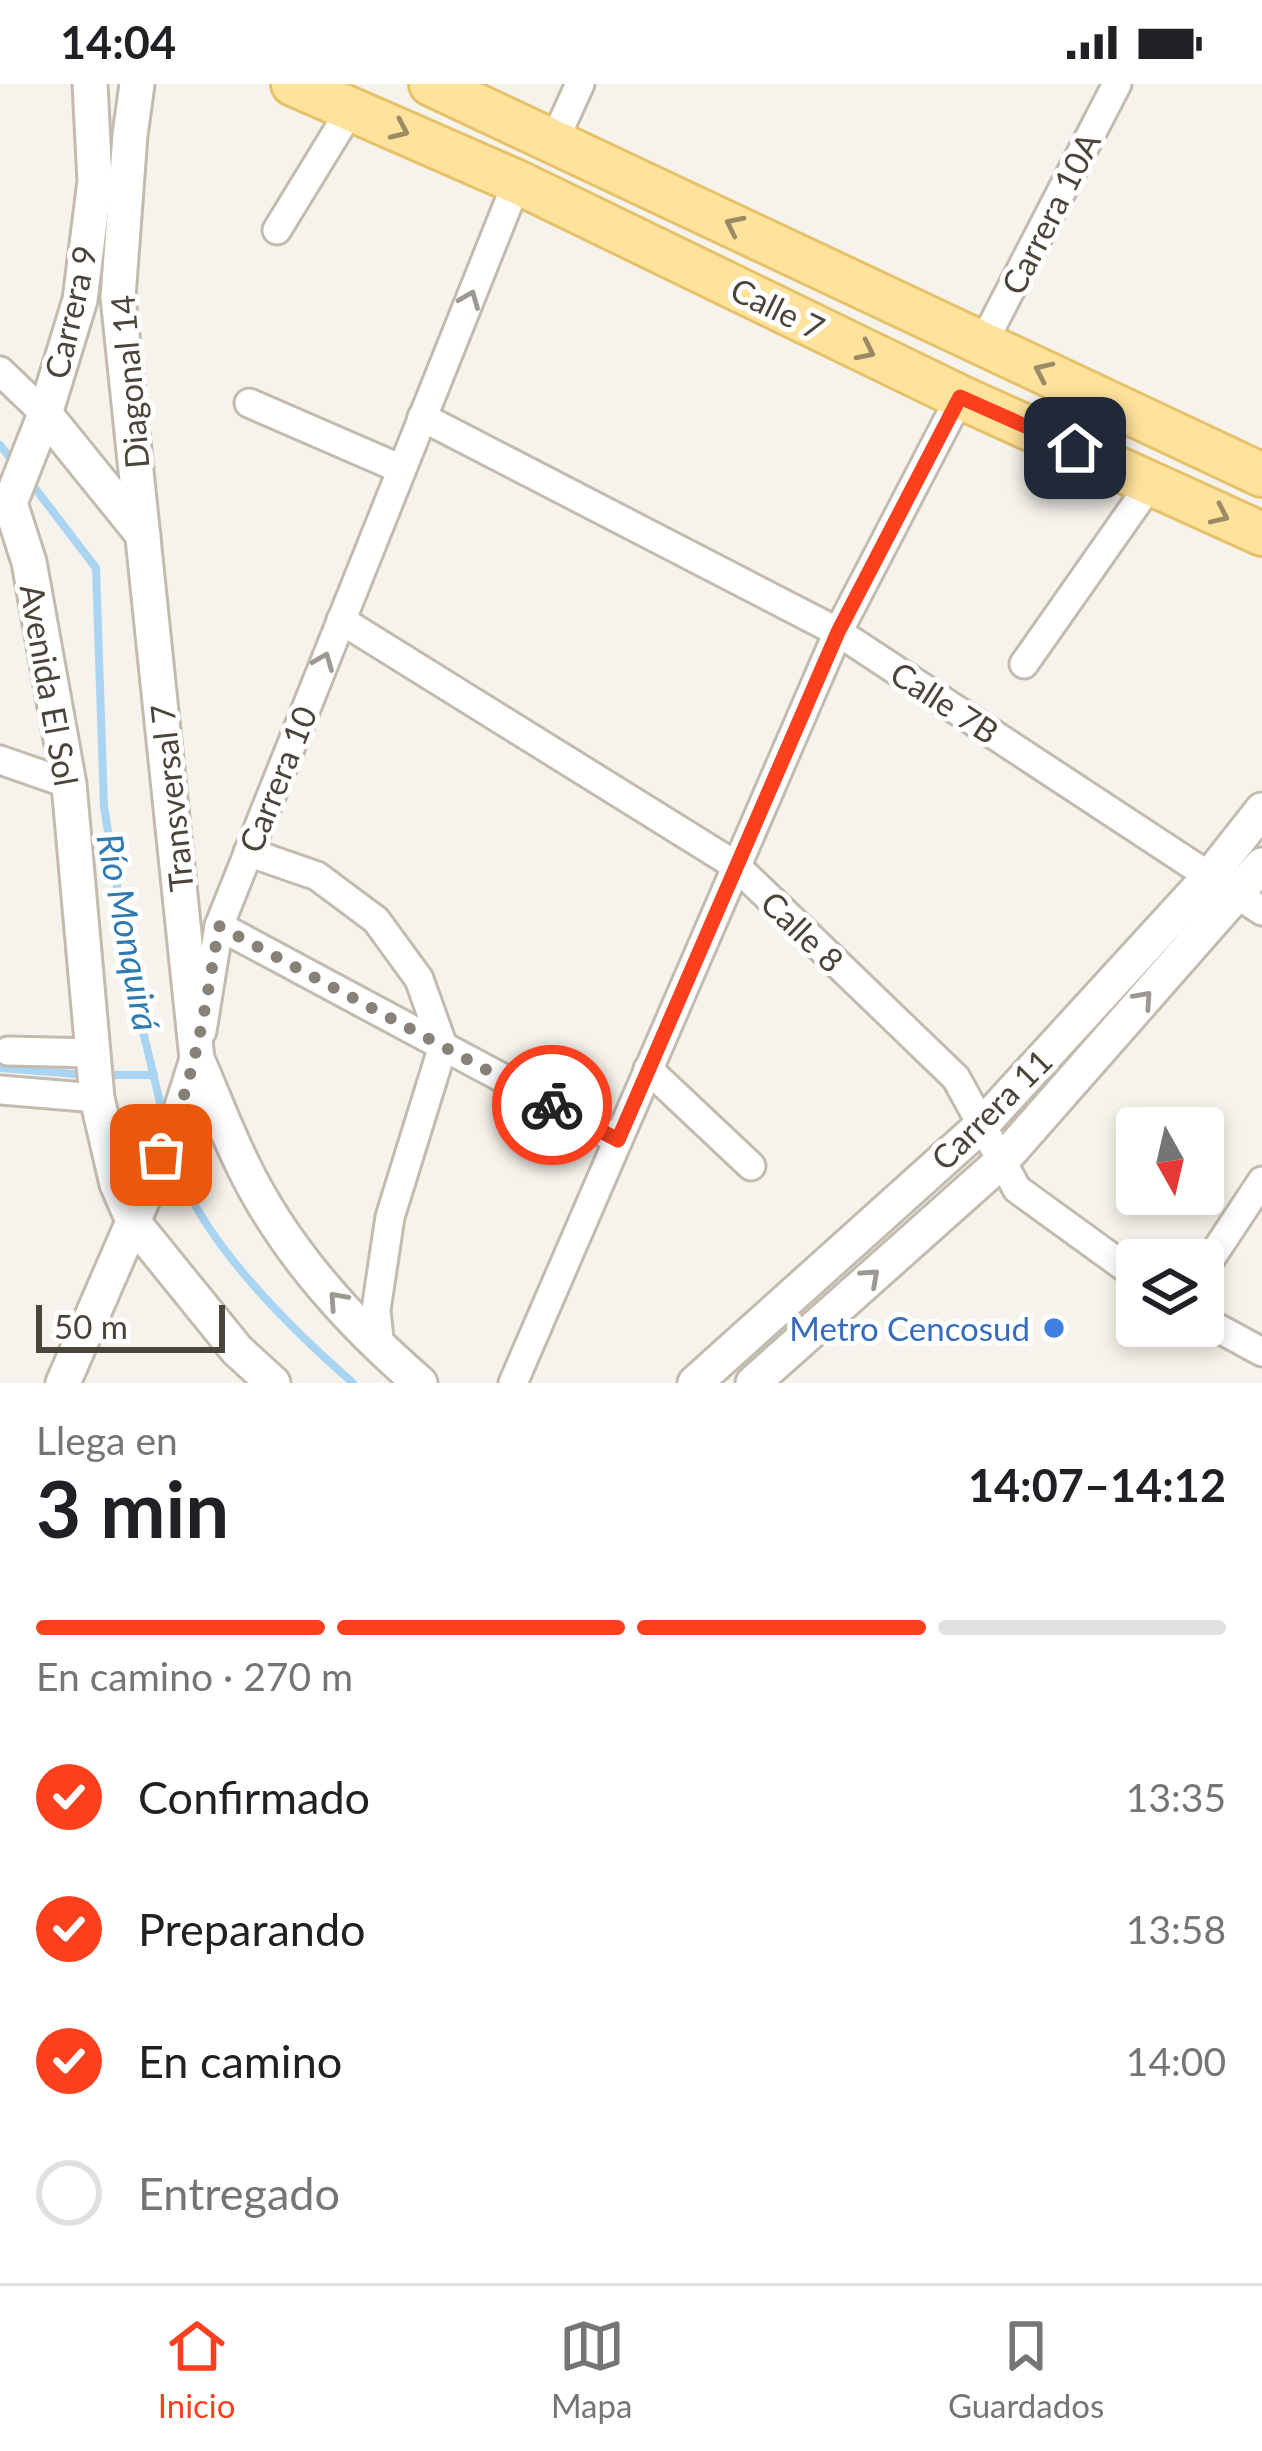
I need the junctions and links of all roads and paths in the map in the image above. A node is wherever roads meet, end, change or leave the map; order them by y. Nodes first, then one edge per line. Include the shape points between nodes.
1 (90, 84) edge
2 (137, 84) edge
3 (292, 84) edge
4 (431, 84) edge
5 (580, 84) edge
6 (1117, 84) edge
7 (351, 109) junction
8 (555, 140) junction
9 (517, 182) junction
10 (277, 230) dead end
11 (983, 343) junction
12 (0, 371) edge
13 (960, 397) junction
14 (248, 403) dead end
15 (422, 417) junction
16 (40, 425) junction
17 (401, 469) junction
18 (1262, 476) edge
19 (1151, 483) junction
20 (6, 505) edge
21 (1262, 534) edge
22 (144, 536) junction
23 (341, 620) junction
24 (838, 632) junction
25 (1024, 664) dead end
26 (0, 760) edge
27 (69, 784) junction
28 (1262, 810) edge
29 (248, 852) junction
30 (735, 865) junction
31 (1262, 865) edge
32 (1237, 893) edge
33 (219, 926) junction
34 (443, 1046) junction
35 (8, 1052) dead end
36 (197, 1059) junction
37 (648, 1069) junction
38 (97, 1076) junction
39 (0, 1090) edge
40 (982, 1125) junction
41 (618, 1140) junction
42 (1001, 1161) junction
43 (752, 1166) dead end
44 (1262, 1181) edge
45 (138, 1209) junction
46 (1224, 1239) edge
47 (1116, 1261) edge
48 (1224, 1331) edge
49 (380, 1349) junction
50 (1262, 1352) edge
51 (63, 1383) edge
52 (274, 1383) edge
53 (419, 1383) edge
54 (513, 1383) edge
55 (695, 1383) edge
56 (753, 1383) edge

1 - 16 street, Carrera 9 via 95,181 80,299
2 - 22 street, Diagonal 14 via 118,297
3 - 7 main road, Calle 7
4 - 8 main road, Calle 7
5 - 8 street
6 - 11 street, Carrera 10A
7 -> 9 main road, Calle 7
7 - 10 street
11 -> 8 main road, Calle 7
9 -> 13 main road, Calle 7
15 -> 9 street, Carrera 10
18 -> 11 main road, Calle 7
12 - 16 street
13 - 19 main road, Calle 7
13 - 24 street
14 - 17 street
15 - 17 street, Carrera 10
15 - 24 street, Calle 7B
16 - 20 street, Carrera 9
16 - 22 street
17 - 23 street, Carrera 10
19 -> 21 main road, Calle 7
19 - 25 street
20 - 27 street, Avenida El Sol via 29,562
22 - 36 street, Transversal 7
29 -> 23 street, Carrera 10
23 - 30 street, Calle 8
24 - 30 street
24 - 32 street, Calle 7B
26 - 27 street
27 - 38 street, Avenida El Sol
28 - 32 street, Carrera 11
29 - 33 street, Carrera 10
29 - 34 street via 317,876 376,920 419,979
30 - 37 street
30 - 40 street, Calle 8 via 956,1078
31 - 32 street, Carrera 11
32 - 40 street, Carrera 11
42 -> 32 street, Carrera 11
33 - 34 street
33 - 36 street, Carrera 10
34 - 41 street
34 - 49 street via 390,1217 376,1310
35 - 38 street
36 - 45 street, Carrera 10
49 -> 36 street via 304,1262 242,1165
37 - 41 street
37 - 43 street
38 - 39 street
38 - 45 street, Avenida El Sol via 117,1184
40 - 42 street, Calle 8
40 - 55 street, Carrera 11
41 - 54 street
42 - 47 street, Calle 8 via 1017,1189
56 -> 42 street, Carrera 11
44 - 46 street
45 - 51 street, Carrera 10
45 - 52 street, Avenida El Sol via 237,1350
48 - 50 street
49 - 53 street

